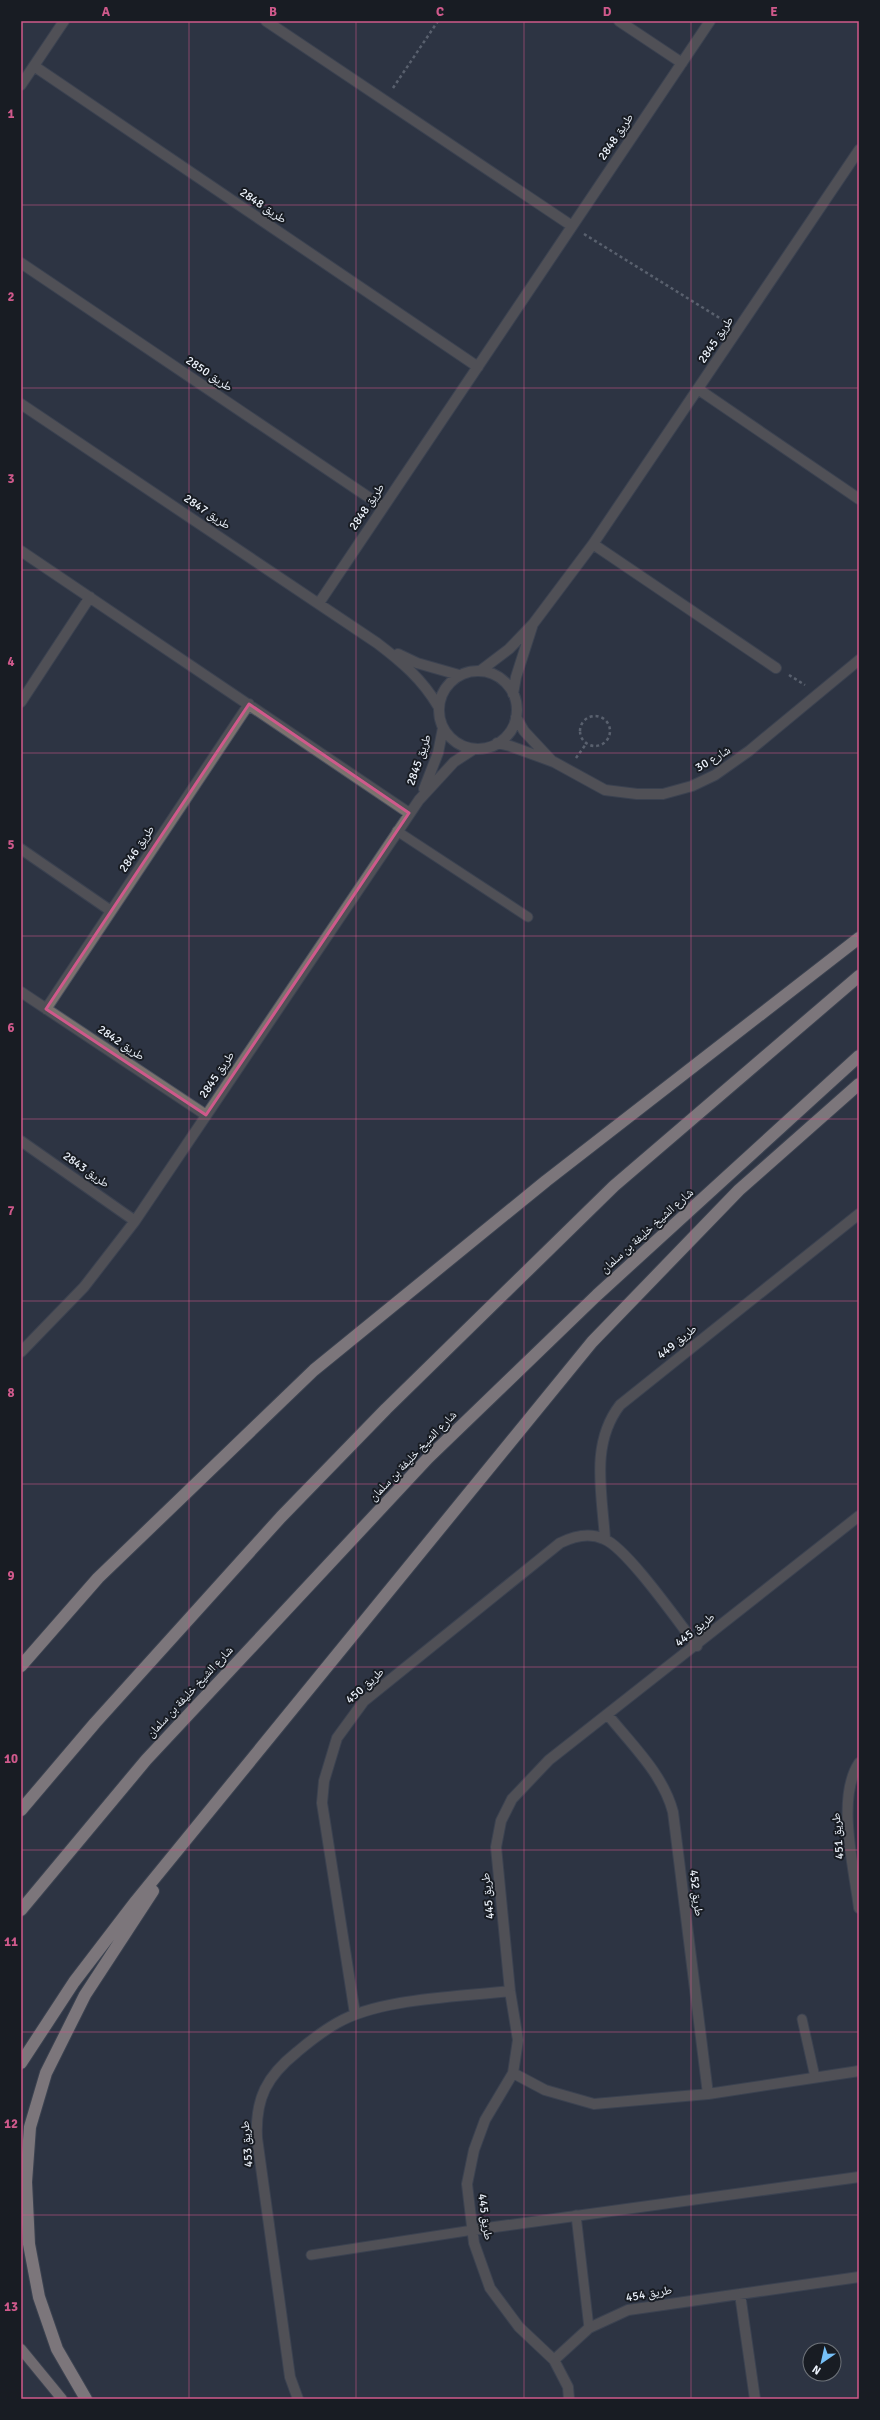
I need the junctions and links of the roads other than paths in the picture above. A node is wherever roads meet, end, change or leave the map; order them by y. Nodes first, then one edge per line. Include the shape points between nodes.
1 (64, 21) edge
2 (266, 21) edge
3 (620, 21) edge
4 (710, 21) edge
5 (682, 63) junction
6 (34, 66) junction
7 (21, 85) edge
8 (859, 150) edge
9 (572, 226) junction
10 (21, 263) edge
11 (478, 366) junction
12 (698, 389) junction
13 (21, 404) edge
14 (857, 494) edge
15 (384, 507) junction
16 (593, 544) junction
17 (21, 551) edge
18 (90, 597) junction
19 (319, 603) junction
20 (533, 624) junction
21 (377, 643) junction
22 (859, 660) edge
23 (776, 668) road end
24 (480, 671) junction
25 (459, 675) junction
26 (513, 694) junction
27 (21, 702) edge
28 (249, 704) junction
29 (438, 706) junction
30 (516, 717) junction
31 (444, 728) junction
32 (497, 743) junction
33 (474, 749) junction
34 (554, 762) junction
35 (419, 800) junction
36 (409, 813) junction
37 (397, 831) junction
38 (21, 849) edge
39 (111, 911) junction
40 (528, 916) dead end
41 (859, 938) edge
42 (859, 976) edge
43 (21, 992) edge
44 (46, 1009) junction
45 (859, 1056) edge
46 (859, 1084) edge
47 (206, 1115) junction
48 (21, 1141) edge
49 (859, 1214) edge
50 (135, 1221) junction
51 (21, 1352) edge
52 (859, 1516) edge
53 (605, 1539) junction
54 (697, 1646) junction
55 (21, 1666) edge
56 (608, 1715) junction
57 (859, 1763) edge
58 (21, 1810) edge
59 (188, 1838) junction
60 (859, 1908) edge
61 (21, 1910) edge
62 (510, 1991) junction
63 (355, 2014) junction
64 (802, 2019) dead end
65 (21, 2063) edge
66 (859, 2071) edge
67 (513, 2073) junction
68 (815, 2077) junction
69 (708, 2094) junction
70 (859, 2177) edge
71 (576, 2215) junction
72 (473, 2230) junction
73 (311, 2255) dead end
74 (859, 2277) edge
75 (740, 2294) junction
76 (589, 2328) junction
77 (21, 2349) edge
78 (554, 2360) junction
79 (62, 2399) edge
80 (86, 2399) edge
81 (298, 2399) edge
82 (569, 2399) edge
83 (755, 2399) edge

1 - 6 street
2 - 9 street
3 - 5 street
4 - 5 street, طريق 2848
5 - 9 street, طريق 2848
6 - 7 street
6 - 11 street, طريق 2848
8 - 12 street, طريق 2845
9 - 11 street, طريق 2848
10 - 15 street, طريق 2850
11 - 15 street, طريق 2848
12 - 14 street
12 - 16 street, طريق 2845
13 - 19 street, طريق 2847
15 - 19 street, طريق 2848
16 - 20 street, طريق 2845
16 - 23 street
17 - 18 street
18 - 27 street
18 - 28 street
19 - 21 street, طريق 2847
20 - 24 street, طريق 2845 via 509,649
20 - 26 street, طريق 2845
21 - 25 street, طريق 2847 via 417,663
21 - 29 street, طريق 2847 via 413,671
22 - 34 street, شارع 30 via 749,751 715,775 692,786 663,794 605,790
24 - 25 street
24 - 26 street via 500,678
25 - 29 street via 446,688
26 - 30 street
28 - 36 street
28 - 39 street, طريق 2846
29 - 31 street
30 - 32 street via 509,732
30 - 34 street, شارع 30 via 524,731
31 - 33 street via 456,742
31 - 35 street, طريق 2845 via 438,753
32 - 33 street
32 - 34 street, شارع 30
33 - 35 street, طريق 2845 via 454,762
35 - 36 street, طريق 2845
36 - 37 street, طريق 2845
37 - 40 lane
37 - 47 street, طريق 2845
38 - 39 street
39 - 44 street, طريق 2846
41 - 55 highway via 546,1181 314,1370 98,1578
42 - 58 highway via 614,1186 386,1409 281,1517 95,1723
43 - 44 street, طريق 2842
44 - 47 street, طريق 2842
45 - 61 highway, شارع الشيخ خليفة بن سلمان via 597,1295 428,1458 146,1760
46 - 59 highway via 739,1190 592,1342
47 - 50 street, طريق 2845
48 - 50 street, طريق 2843
49 - 53 street, طريق 449 via 630,1396 616,1410 606,1426 600,1452
50 - 51 street, طريق 2845 via 84,1287
52 - 54 street, طريق 445
53 - 54 street via 623,1553
53 - 63 street, طريق 450 via 582,1535 560,1543 364,1701 337,1738 324,1781 322,1803
54 - 56 street, طريق 445
56 - 62 street, طريق 445 via 549,1760 512,1799 501,1821 496,1846
56 - 69 street, طريق 452 via 661,1782 673,1812
57 - 60 street, طريق 451 via 852,1774 848,1811
59 - 65 highway via 74,1982
59 - 80 highway via 85,1995 46,2073 30,2127 26,2182 29,2244 39,2297 57,2349
62 - 63 street, طريق 453 via 386,2006
62 - 67 street, طريق 445 via 518,2040
63 - 81 street, طريق 453 via 321,2033 281,2065 263,2091 258,2106 258,2146 290,2377
64 - 68 lane
66 - 68 street
67 - 69 street via 545,2090 594,2104
67 - 72 street, طريق 445 via 485,2120 474,2150 467,2184
68 - 69 street
70 - 71 street
71 - 72 street
71 - 76 lane
72 - 73 lane
72 - 78 street, طريق 445 via 474,2243 490,2288 519,2327
74 - 75 street, طريق 454
75 - 76 street, طريق 454 via 628,2310
75 - 83 street
76 - 78 street, طريق 454
77 - 79 main road
78 - 82 street, طريق 445 via 568,2387

